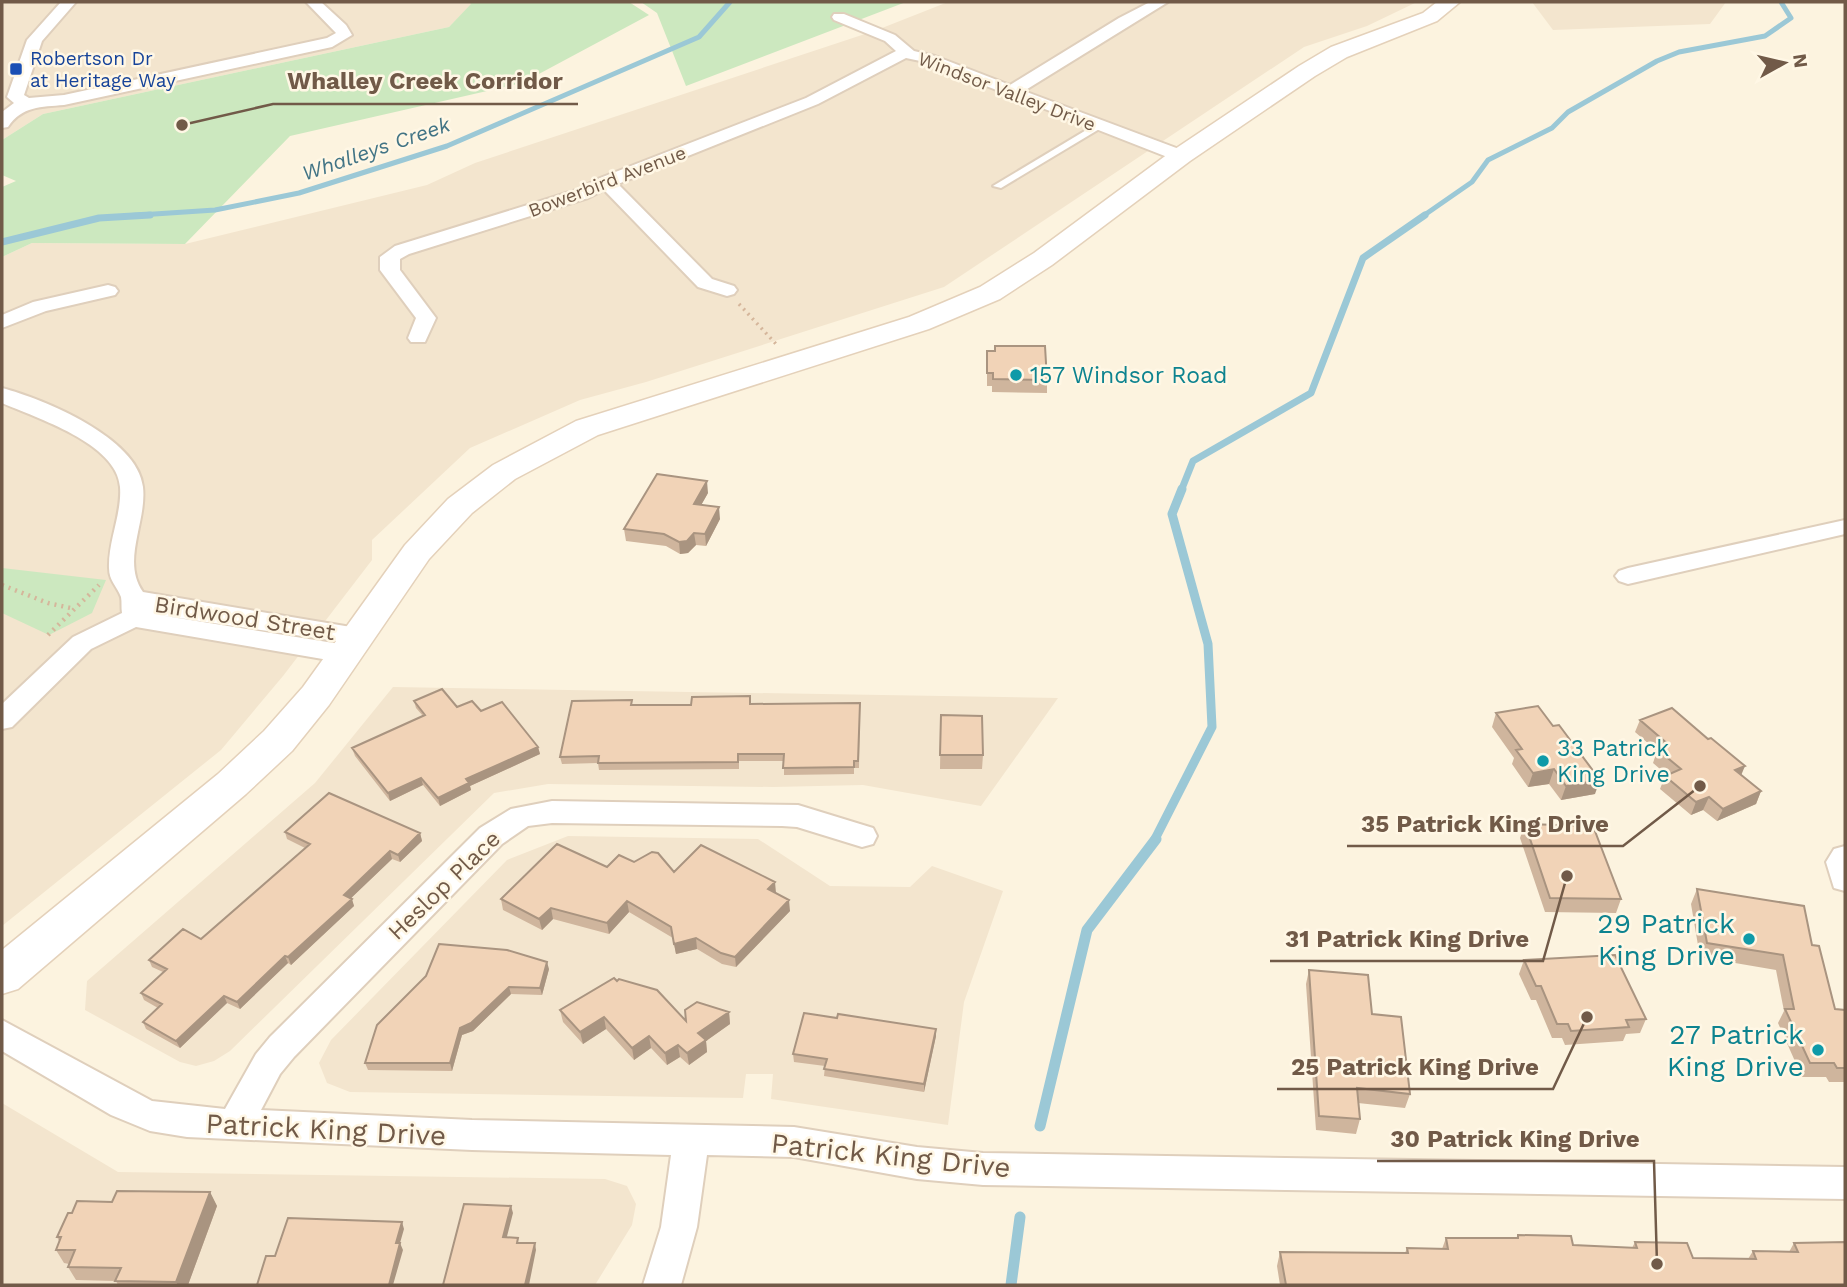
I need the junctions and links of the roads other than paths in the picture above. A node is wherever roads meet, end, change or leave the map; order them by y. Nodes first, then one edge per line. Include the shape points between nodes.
1 (69, 2) edge
2 (313, 2) edge
3 (1161, 2) edge
4 (1450, 2) edge
5 (839, 17) dead end
6 (905, 52) junction
7 (1012, 92) junction
8 (26, 103) junction
9 (2, 123) edge
10 (1098, 126) junction
11 (1181, 156) junction
12 (606, 182) junction
13 (998, 186) dead end
14 (727, 290) road end
15 (108, 291) dead end
16 (2, 322) edge
17 (418, 338) dead end
18 (2, 395) edge
19 (1845, 527) edge
20 (1628, 576) dead end
21 (143, 606) junction
22 (351, 645) junction
23 (2, 720) edge
24 (862, 836) dead end
25 (1845, 857) edge
26 (1845, 880) edge
27 (2, 976) edge
28 (2, 1034) edge
29 (234, 1126) junction
30 (691, 1139) junction
31 (1845, 1182) edge
32 (662, 1285) edge

1 - 8 street via 35,40 15,97
2 - 8 street via 344,35 332,42 78,98
3 - 7 street
4 - 11 street via 1430,17 1339,52
5 - 6 street, Windsor Valley Drive via 890,38
6 - 7 street, Windsor Valley Drive
6 - 12 street, Bowerbird Avenue via 812,102
7 - 10 street, Windsor Valley Drive
8 - 9 street
10 - 11 street, Windsor Valley Drive
10 - 13 lane
11 - 22 street via 990,293 919,323 587,428 543,449 477,492 444,522 416,552
12 - 14 street via 705,283
12 - 17 street, Bowerbird Avenue via 390,257 390,270 426,318
15 - 16 street via 40,306
18 - 21 street, Birdwood Street via 85,434 117,454 126,466 132,488 123,582
19 - 20 street
21 - 22 street, Birdwood Street via 145,621
21 - 23 street via 82,643
22 - 27 street via 304,712 253,766
24 - 29 street, Heslop Place via 782,815 552,812 521,817 491,836 282,1046
25 - 26 street via 1841,862
28 - 29 street, Patrick King Drive via 150,1116
29 - 30 street, Patrick King Drive
30 - 31 street, Patrick King Drive via 794,1142 983,1169
30 - 32 street via 679,1227

